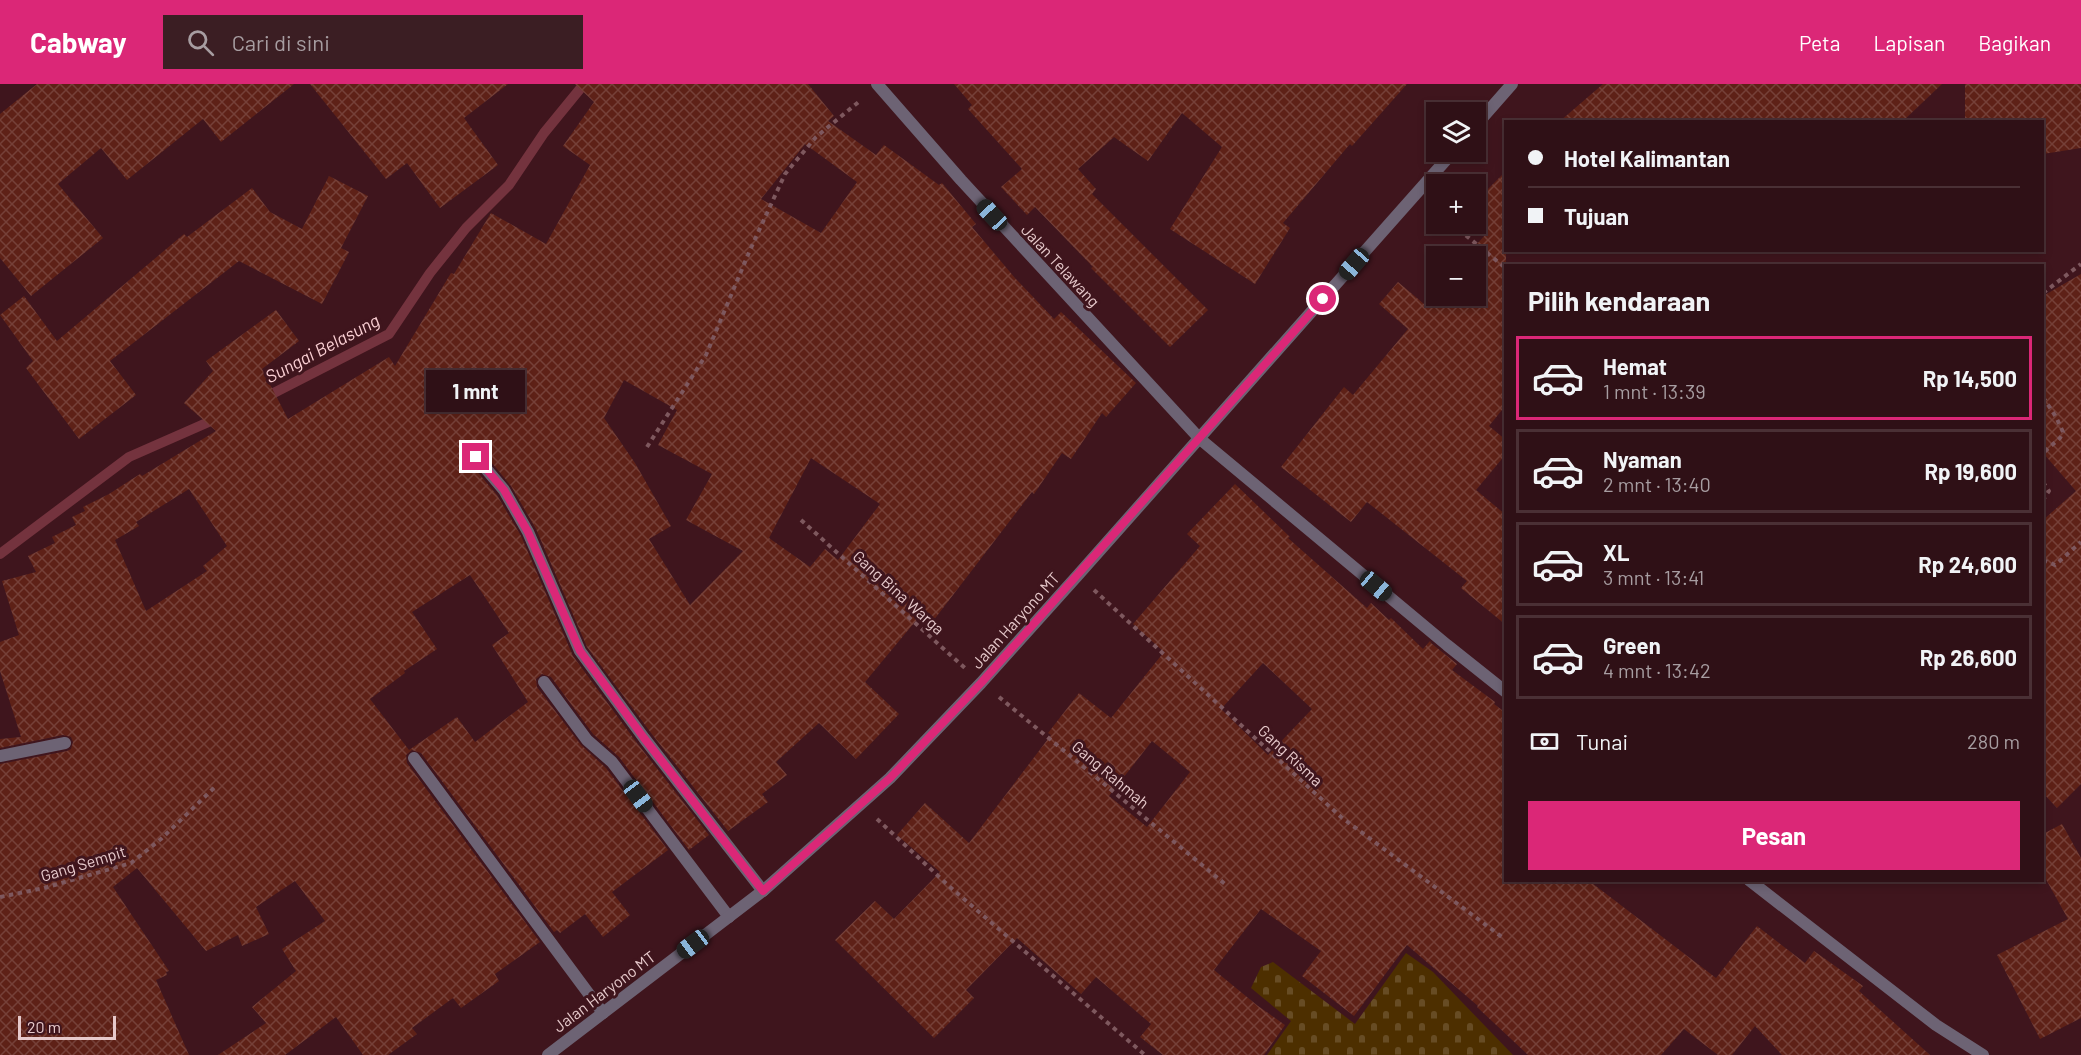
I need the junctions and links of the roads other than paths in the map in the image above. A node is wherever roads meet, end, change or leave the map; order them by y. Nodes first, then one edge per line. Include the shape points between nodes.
1 (1512, 84) edge
2 (878, 85) edge
3 (1486, 114) edge
4 (1444, 162) edge
5 (1200, 439) junction
6 (476, 457) dead end
7 (544, 682) dead end
8 (1504, 690) edge
9 (64, 743) dead end
10 (0, 756) edge
11 (414, 758) dead end
12 (1752, 882) edge
13 (763, 891) junction
14 (729, 916) junction
15 (603, 1013) junction
16 (548, 1055) edge
17 (1983, 1055) edge

1 - 3 street
2 - 5 street, Jalan Telawang
4 - 5 street, Jalan Haryono MT
5 - 8 street, Jalan Telawang
5 - 13 street, Jalan Haryono MT via 981,683 890,778
6 - 13 street via 504,490 528,532 580,651
7 - 14 street via 587,740 612,762
9 - 10 street
11 - 15 street
12 - 17 street via 1936,1025
13 - 14 street, Jalan Haryono MT
14 - 15 street, Jalan Haryono MT
15 - 16 street, Jalan Haryono MT

